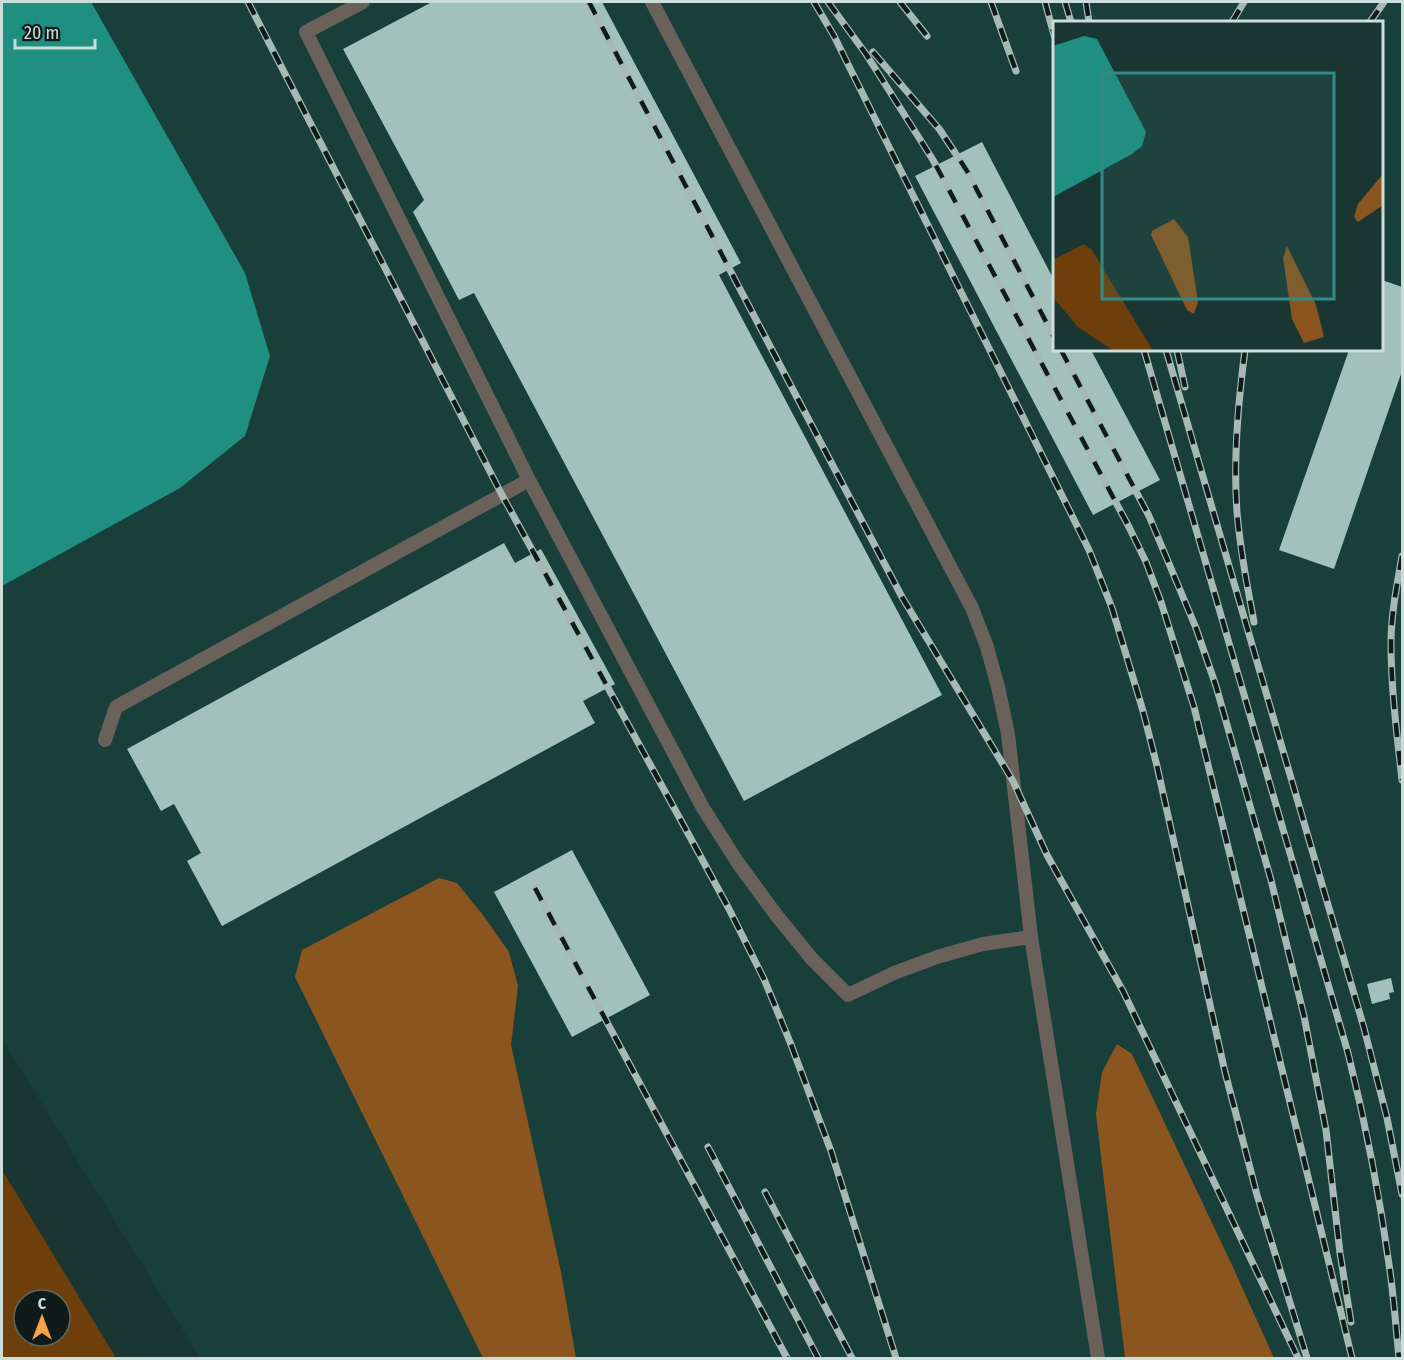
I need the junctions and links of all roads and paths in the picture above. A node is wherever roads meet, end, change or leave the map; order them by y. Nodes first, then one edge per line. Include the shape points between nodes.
1 (363, 2) edge
2 (652, 2) edge
3 (529, 480) junction
4 (105, 740) dead end
5 (1031, 937) junction
6 (1098, 1359) edge

1 - 3 lane via 306,32
2 - 5 lane via 972,608 987,647 1008,734
3 - 4 lane via 116,707
3 - 5 lane via 703,808 777,916 848,995 937,957 983,944
5 - 6 lane

